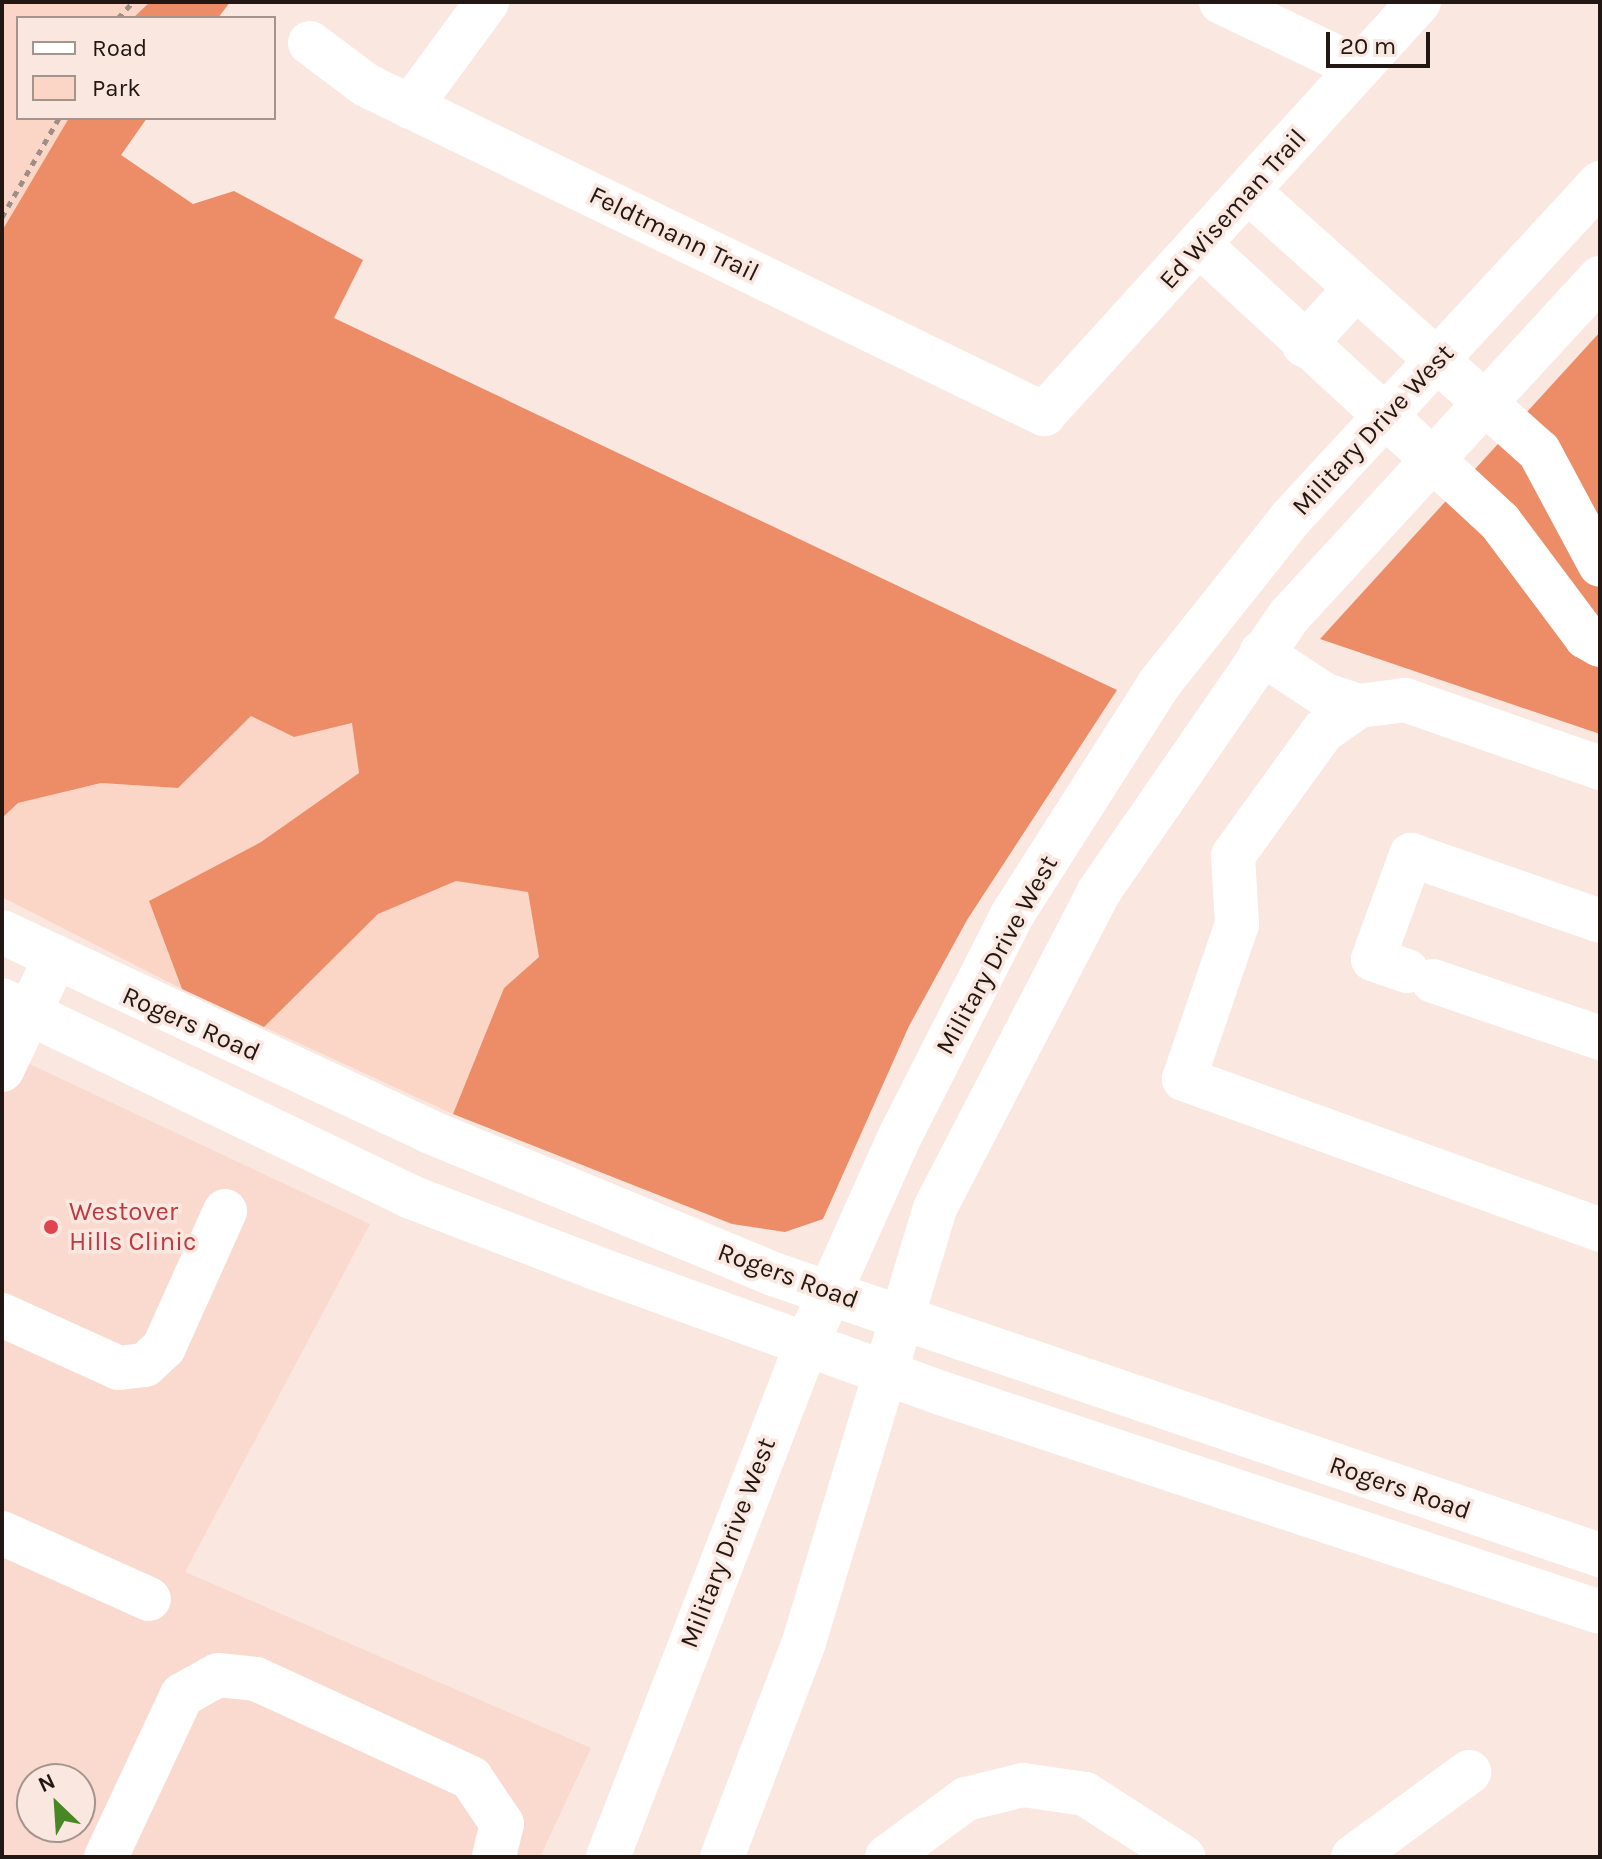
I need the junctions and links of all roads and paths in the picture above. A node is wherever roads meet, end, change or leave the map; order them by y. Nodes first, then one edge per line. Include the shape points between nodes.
1 (487, 2) edge
2 (1221, 2) edge
3 (1419, 2) edge
4 (310, 43) dead end
5 (1359, 68) junction
6 (410, 107) junction
7 (58, 120) edge
8 (1600, 183) edge
9 (1250, 193) junction
10 (2, 217) edge
11 (1201, 246) junction
12 (1600, 278) edge
13 (1353, 291) junction
14 (1304, 345) junction
15 (1434, 364) junction
16 (1482, 407) junction
17 (1044, 414) joint
18 (1384, 418) junction
19 (1431, 462) junction
20 (1600, 565) edge
21 (1600, 645) edge
22 (1261, 653) junction
23 (1359, 706) junction
24 (1600, 768) edge
25 (1600, 921) edge
26 (2, 932) edge
27 (54, 961) junction
28 (15, 1008) edge
29 (1600, 1038) edge
30 (2, 1070) edge
31 (225, 1211) dead end
32 (1600, 1230) edge
33 (831, 1292) junction
34 (2, 1315) edge
35 (901, 1316) junction
36 (806, 1346) junction
37 (886, 1372) junction
38 (2, 1533) edge
39 (1600, 1555) edge
40 (149, 1599) dead end
41 (1600, 1612) edge
42 (1469, 1772) dead end
43 (106, 1857) edge
44 (494, 1857) edge
45 (608, 1857) edge
46 (722, 1857) edge
47 (887, 1857) edge
48 (1183, 1857) edge
49 (1353, 1857) edge

1 - 6 main road
2 - 5 main road
3 - 5 main road, Ed Wiseman Trail
4 - 6 main road, Feldtmann Trail via 333,66
5 - 9 main road, Ed Wiseman Trail
6 - 17 main road, Feldtmann Trail
7 - 10 path
8 - 15 main road, Military Drive West
9 - 11 main road, Ed Wiseman Trail
9 - 13 main road
11 - 14 main road
11 - 17 main road, Ed Wiseman Trail
12 - 16 main road
13 - 14 main road
13 - 15 main road
14 - 18 main road
15 - 16 main road
15 - 18 main road, Military Drive West
16 - 19 main road
16 - 20 main road via 1539,451
18 - 19 main road
18 - 33 main road, Military Drive West via 1291,518 1159,684 1012,915
19 - 21 main road via 1500,522 1586,637
19 - 22 main road
22 - 23 main road via 1309,685
22 - 35 main road via 1098,893 1010,1052 946,1179
23 - 24 main road via 1405,700
23 - 32 main road via 1323,731 1233,856 1254,926 1184,1079
25 - 29 main road via 1411,855 1373,959
26 - 27 main road, Rogers Road
27 - 28 main road
27 - 33 main road, Rogers Road via 428,1131
28 - 30 main road
28 - 36 main road, Rogers Road via 411,1197
31 - 34 main road via 164,1347 145,1365 119,1368
33 - 35 main road, Rogers Road
33 - 36 main road, Military Drive West
35 - 37 main road
35 - 39 main road, Rogers Road
36 - 37 main road, Rogers Road
36 - 45 main road, Military Drive West
37 - 41 main road, Rogers Road
37 - 46 main road via 804,1642
38 - 40 main road
42 - 49 main road
43 - 44 main road via 182,1695 218,1675 256,1679 471,1778 502,1824
47 - 48 main road via 966,1799 1023,1785 1085,1794

